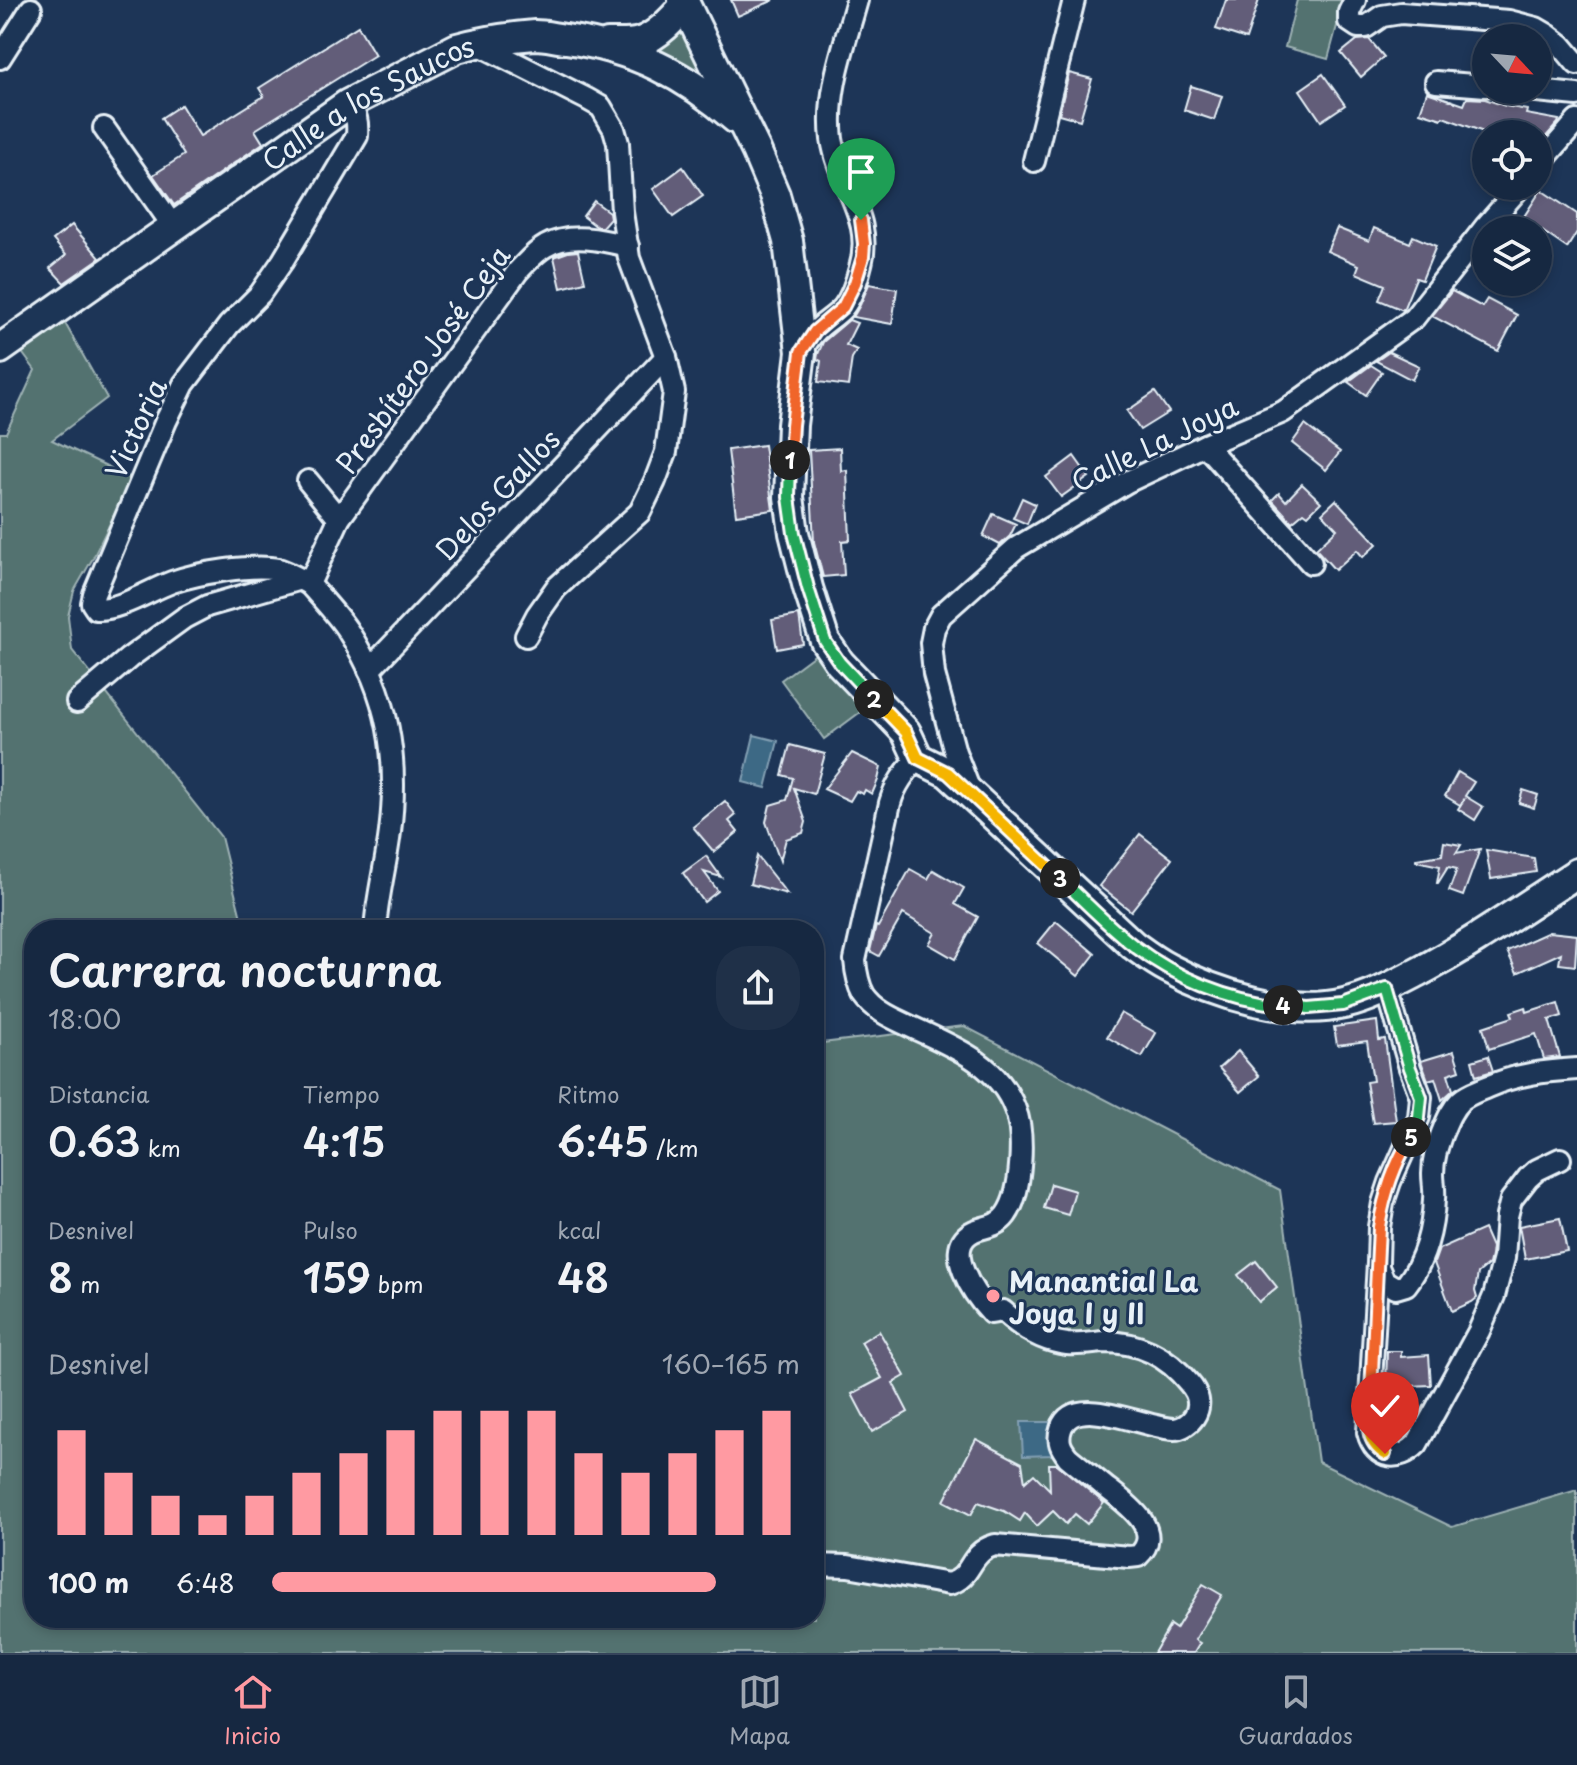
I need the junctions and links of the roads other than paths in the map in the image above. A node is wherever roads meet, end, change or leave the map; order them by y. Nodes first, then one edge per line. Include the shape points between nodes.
1 (857, 0) edge
2 (1074, 0) edge
3 (1355, 0) edge
4 (684, 2) edge
5 (31, 9) dead end
6 (476, 43) junction
7 (598, 44) junction
8 (0, 58) edge
9 (1577, 64) edge
10 (1436, 82) dead end
11 (1472, 85) edge
12 (1552, 92) edge
13 (1577, 95) edge
14 (348, 104) junction
15 (1577, 121) edge
16 (104, 128) dead end
17 (756, 150) junction
18 (1552, 150) edge
19 (1034, 161) dead end
20 (1509, 200) edge
21 (173, 226) junction
22 (628, 246) junction
23 (0, 349) edge
24 (801, 352) junction
25 (666, 357) junction
26 (1205, 445) junction
27 (308, 481) dead end
28 (339, 519) junction
29 (1311, 563) dead end
30 (305, 582) junction
31 (526, 636) dead end
32 (369, 670) junction
33 (77, 702) dead end
34 (918, 758) junction
35 (972, 797) junction
36 (1577, 873) edge
37 (376, 920) edge
38 (1387, 989) junction
39 (1577, 1069) edge
40 (1560, 1159) dead end
41 (1378, 1263) junction
42 (824, 1565) edge

1 - 24 street via 830,117 838,167 861,220 863,257 843,307 815,331
2 - 19 street
3 - 9 street via 1348,16 1358,27 1401,13 1509,21 1548,35
4 - 7 main road via 667,24 639,42
4 - 17 main road
5 - 8 street
6 - 7 main road, Calle a los Saucos via 538,35
6 - 14 main road, Calle a los Saucos
6 - 22 street via 601,107 618,143
7 - 17 main road, Calle a los Saucos via 703,92 741,124
10 - 11 street
12 - 13 street
14 - 21 main road, Calle a los Saucos
14 - 30 street, Victoria via 356,114 357,136 268,284 184,384 92,603 104,609 174,581 234,569 278,569
15 - 18 street
16 - 21 street
17 - 24 main road via 788,241
20 - 26 street, Calle La Joya via 1414,318 1283,412
21 - 23 main road, Calle a los Saucos
22 - 25 street
22 - 28 street, Presbítero José Ceja via 560,239 537,252 505,287
24 - 34 main road via 789,497 808,588 825,641 906,732
25 - 31 street via 674,392 666,452 640,512 556,588
25 - 32 street, Delos Gallos
26 - 29 street
26 - 35 street, Calle La Joya via 1127,482 1016,548 941,615 931,643 934,674
27 - 28 street
28 - 30 street, Presbítero José Ceja
30 - 32 street via 346,629
30 - 33 street via 252,592 184,618
32 - 37 street via 391,738 394,777
34 - 35 main road via 948,773
34 - 42 street via 898,782 890,803 856,972 877,1009 985,1066 1004,1086 1017,1112 1020,1161 1010,1208 998,1222 973,1231 962,1242 959,1255 966,1278 991,1313 1003,1311 1043,1337 1068,1344 1126,1344 1164,1358 1193,1387 1198,1408 1187,1425 1174,1429 1088,1412 1072,1415 1063,1424 1062,1450 1130,1506 1145,1525 1148,1538 1138,1556 995,1545 978,1553 961,1579 949,1584
35 - 38 main road via 1133,945 1167,968 1259,1003 1309,1008 1343,1005
36 - 38 main road via 1449,956
38 - 41 street via 1421,1097 1415,1127 1383,1203
39 - 41 street via 1516,1076 1461,1100 1447,1119 1436,1150 1431,1225 1417,1268 1406,1285 1396,1288 1384,1281
40 - 41 street via 1528,1178 1511,1200 1502,1270 1479,1331 1417,1444 1405,1454 1391,1456 1378,1450 1368,1432

